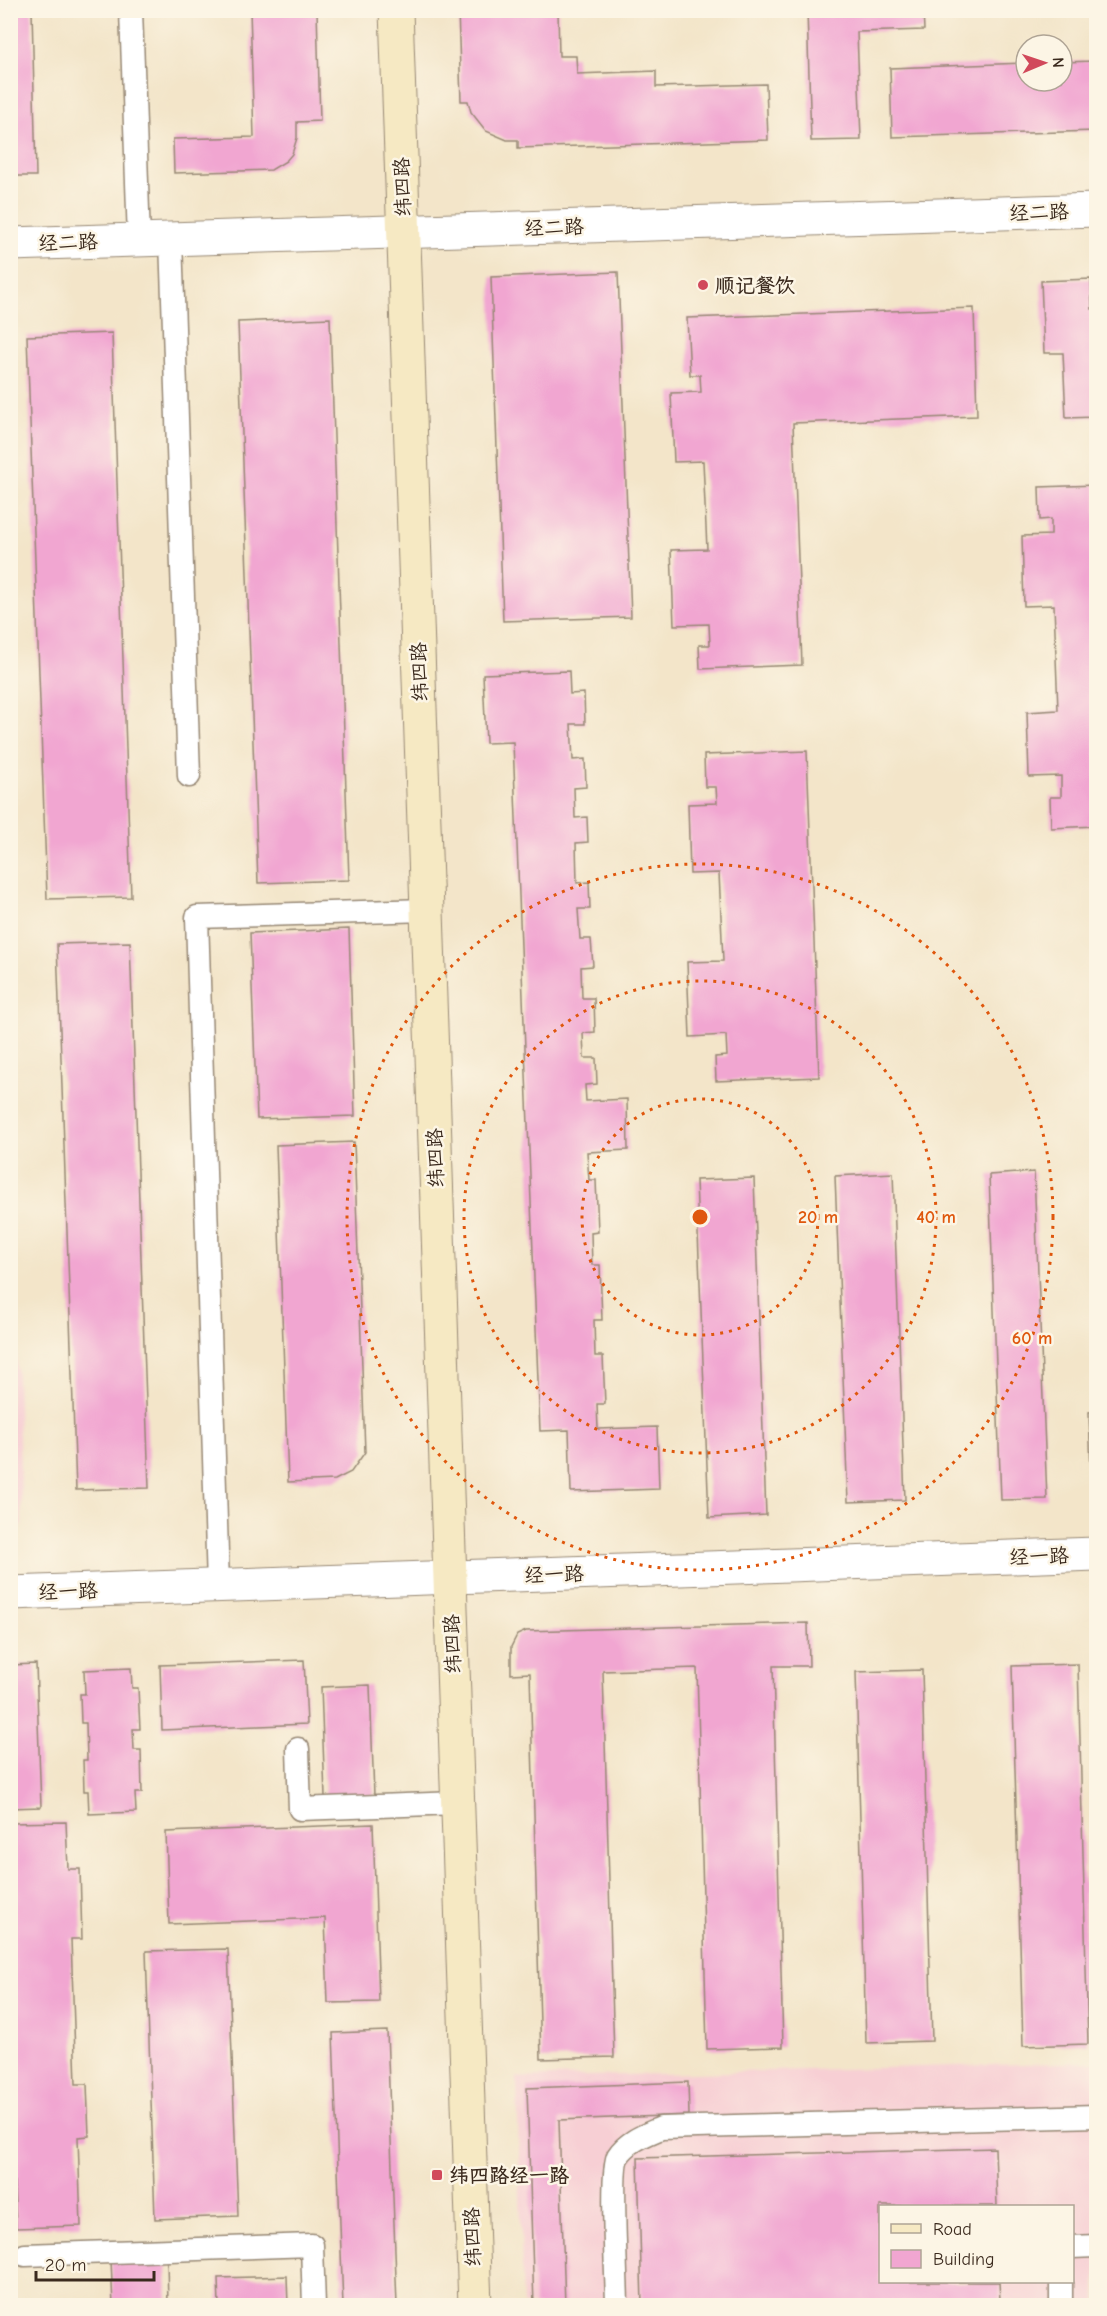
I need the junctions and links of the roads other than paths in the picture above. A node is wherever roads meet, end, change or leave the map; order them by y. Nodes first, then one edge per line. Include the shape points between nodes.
1 (131, 10) edge
2 (396, 10) edge
3 (1096, 210) edge
4 (404, 232) junction
5 (171, 239) junction
6 (139, 240) junction
7 (10, 244) edge
8 (189, 776) dead end
9 (427, 910) junction
10 (1096, 1554) edge
11 (450, 1577) junction
12 (218, 1585) junction
13 (10, 1593) edge
14 (298, 1749) dead end
15 (457, 1803) junction
16 (1096, 2116) edge
17 (1096, 2246) edge
18 (1074, 2247) edge
19 (25, 2255) dead end
20 (1060, 2283) edge
21 (314, 2306) edge
22 (475, 2306) edge
23 (617, 2306) edge
24 (1061, 2306) edge

1 - 6 lane
2 - 4 street, 纬四路
3 - 4 street, 经二路
4 - 5 street, 经二路
4 - 9 street, 纬四路
5 - 6 street, 经二路
5 - 8 lane
6 - 7 street, 经二路
9 - 11 street, 纬四路
9 - 12 lane via 198,917
10 - 11 street, 经一路
11 - 12 street, 经一路
11 - 15 street, 纬四路
12 - 13 street, 经一路
14 - 15 lane via 300,1809
15 - 22 street, 纬四路
16 - 23 lane via 661,2128 630,2142 617,2158
17 - 18 lane
19 - 21 lane via 312,2245
20 - 24 lane

